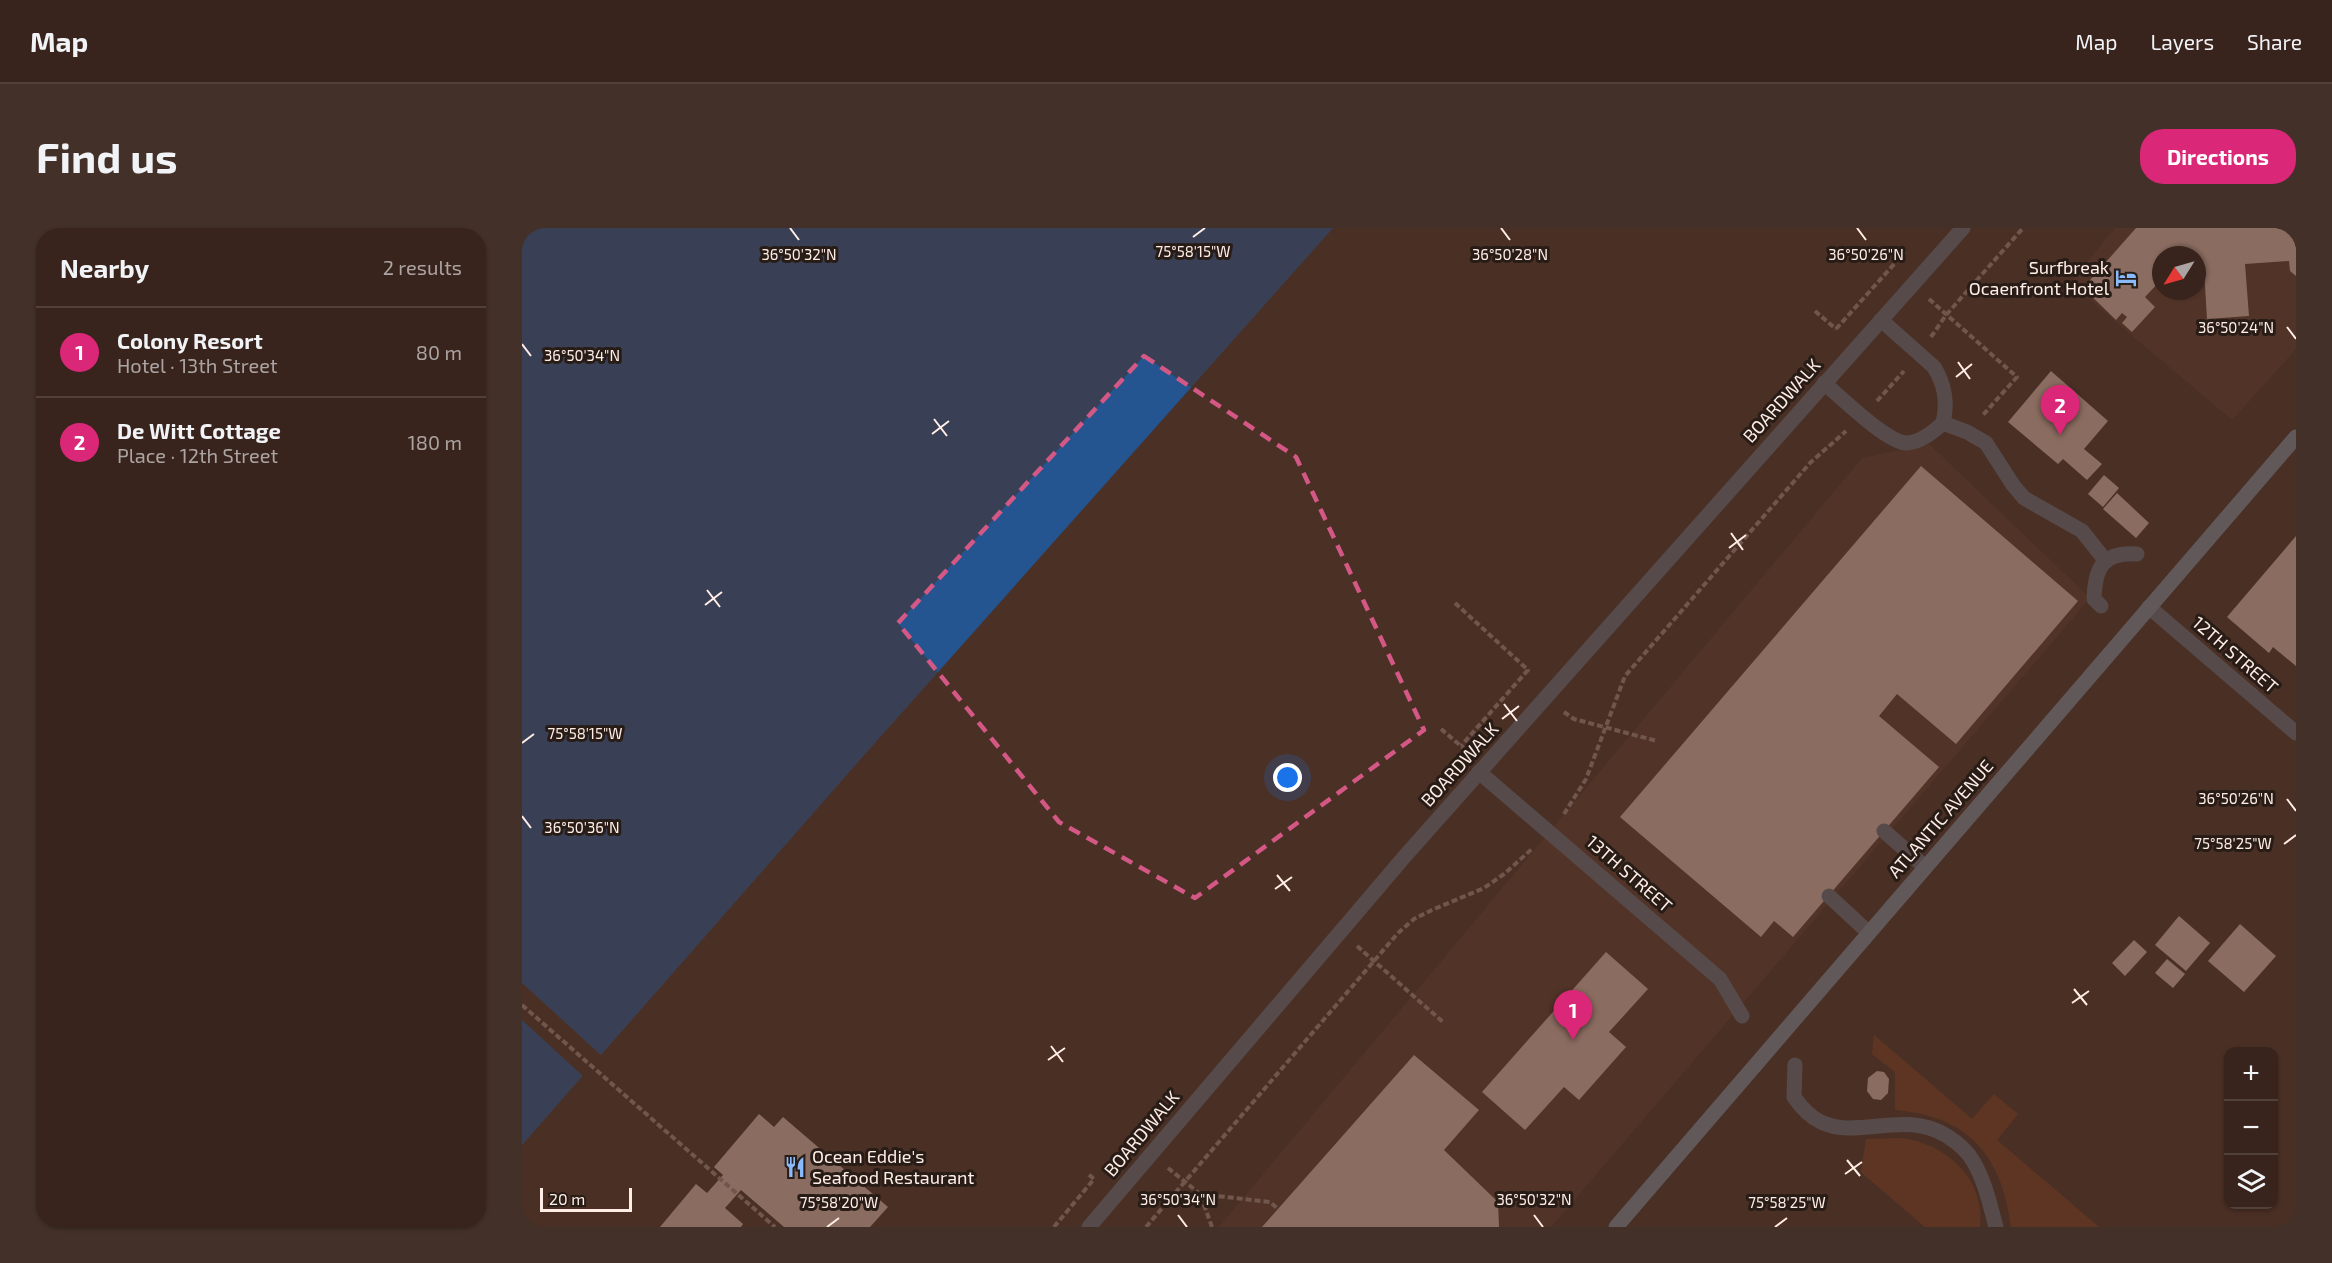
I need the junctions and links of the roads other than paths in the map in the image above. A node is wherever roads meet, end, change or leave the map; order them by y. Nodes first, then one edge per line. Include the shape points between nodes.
1 (1964, 228) edge
2 (1881, 320) junction
3 (1824, 383) junction
4 (1943, 423) junction
5 (2296, 436) edge
6 (2137, 554) dead end
7 (2105, 560) junction
8 (2101, 606) dead end
9 (2149, 607) junction
10 (2296, 733) edge
11 (1479, 771) junction
12 (1884, 831) dead end
13 (1925, 867) junction
14 (1829, 896) dead end
15 (1869, 933) junction
16 (1742, 1016) dead end
17 (1795, 1065) dead end
18 (1089, 1227) edge
19 (1616, 1227) edge
20 (1996, 1227) edge

1 - 2 street, BOARDWALK
2 - 3 street, BOARDWALK
2 - 4 street via 1934,367 1946,393
3 - 4 street via 1890,439 1917,441
3 - 11 street, BOARDWALK
4 - 7 street via 1986,443 2024,498 2082,531
5 - 9 main road, ATLANTIC AVENUE
6 - 7 street via 2114,555
7 - 8 street via 2095,582 2094,599
9 - 10 street, 12TH STREET
9 - 13 main road, ATLANTIC AVENUE
11 - 16 street, 13TH STREET via 1720,979
11 - 18 street, BOARDWALK
12 - 13 street
13 - 15 main road, ATLANTIC AVENUE
14 - 15 street
15 - 19 main road, ATLANTIC AVENUE
17 - 20 street via 1794,1097 1822,1123 1846,1127 1910,1123 1938,1130 1961,1145 1978,1172

